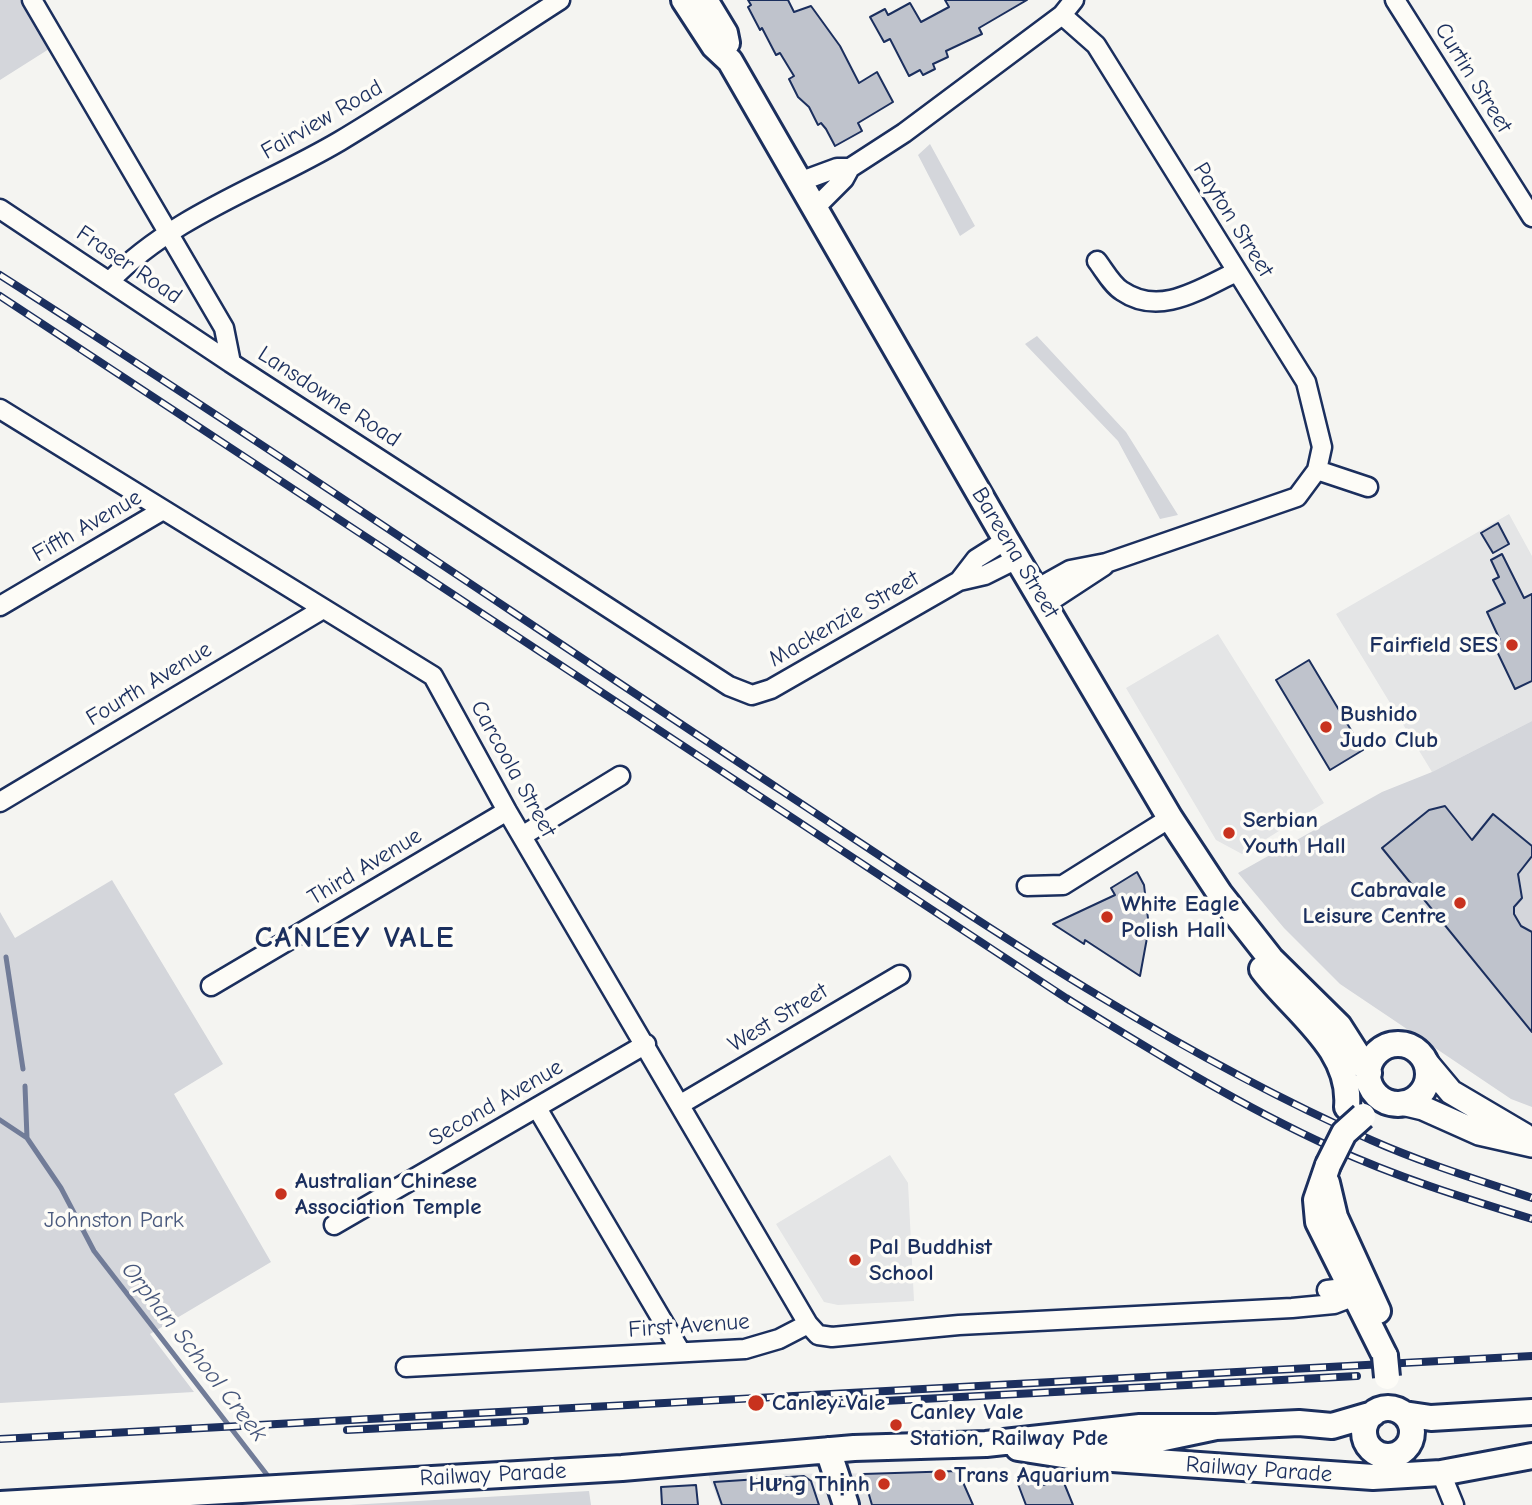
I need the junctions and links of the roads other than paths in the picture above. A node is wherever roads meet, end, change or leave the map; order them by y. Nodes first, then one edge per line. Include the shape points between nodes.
1 (32, 0) edge
2 (560, 0) edge
3 (684, 0) edge
4 (705, 0) edge
5 (1074, 0) edge
6 (1395, 0) edge
7 (1062, 15) junction
8 (730, 61) junction
9 (850, 168) junction
10 (799, 182) junction
11 (814, 208) junction
12 (0, 209) edge
13 (1532, 217) edge
14 (169, 233) junction
15 (1097, 261) dead end
16 (1236, 272) junction
17 (110, 281) junction
18 (231, 363) junction
19 (0, 409) edge
20 (1317, 470) junction
21 (1368, 487) dead end
22 (163, 510) junction
23 (1011, 549) junction
24 (1041, 597) junction
25 (0, 606) edge
26 (323, 609) junction
27 (752, 695) joint
28 (620, 776) dead end
29 (0, 802) edge
30 (507, 811) junction
31 (1170, 818) junction
32 (522, 836) junction
33 (1212, 883) junction
34 (1027, 886) dead end
35 (900, 975) dead end
36 (211, 986) dead end
37 (1334, 1020) junction
38 (646, 1044) junction
39 (1398, 1044) junction
40 (1425, 1060) junction
41 (1369, 1076) junction
42 (1399, 1103) junction
43 (681, 1104) junction
44 (537, 1108) junction
45 (1349, 1121) junction
46 (1532, 1139) edge
47 (1532, 1145) edge
48 (334, 1225) dead end
49 (1344, 1255) junction
50 (1327, 1290) junction
51 (1355, 1296) junction
52 (1302, 1307) junction
53 (808, 1324) junction
54 (1381, 1325) junction
55 (681, 1352) junction
56 (1386, 1366) junction
57 (406, 1367) dead end
58 (1532, 1412) edge
59 (1374, 1413) junction
60 (1402, 1413) junction
61 (1482, 1414) junction
62 (1313, 1424) junction
63 (1216, 1427) junction
64 (998, 1443) junction
65 (1139, 1445) junction
66 (828, 1450) junction
67 (1404, 1450) junction
68 (1377, 1453) junction
69 (1069, 1456) junction
70 (1532, 1456) edge
71 (1220, 1466) junction
72 (1441, 1474) junction
73 (0, 1504) edge
74 (846, 1505) edge
75 (1454, 1505) edge

1 - 14 street, Lansdowne Road
2 - 14 street, Fairview Road via 339,141
3 - 8 main road, Bareena Street via 714,46
4 - 8 main road, Bareena Street via 725,33
5 - 7 street
6 - 13 street, Curtin Street
7 - 9 street
7 - 16 street, Payton Street via 1096,45
8 - 10 main road, Bareena Street
9 - 10 street
9 - 11 street
10 - 11 main road, Bareena Street
11 - 23 main road, Bareena Street
12 - 17 street, Fraser Road
14 - 17 street, Fairview Road via 132,258
14 - 18 street, Lansdowne Road via 224,327
15 - 16 street via 1121,291 1158,304
16 - 20 street, Payton Street via 1306,382 1322,447
17 - 18 street, Fraser Road
18 - 27 street, Lansdowne Road via 729,686
19 - 22 street, Carcoola Street
20 - 21 street
20 - 24 street via 1297,497 1107,563
22 - 25 street, Fifth Avenue
22 - 26 street, Carcoola Street
23 - 24 main road, Bareena Street
23 - 27 street, Mackenzie Street via 985,575 959,581 771,689
24 - 31 main road, Bareena Street
26 - 29 street, Fourth Avenue
26 - 30 street, Carcoola Street via 433,676
28 - 32 street
30 - 32 street, Carcoola Street
30 - 36 street, Third Avenue
31 - 33 main road, Bareena Street
31 - 34 street via 1063,885
32 - 38 street, Carcoola Street
33 - 37 main road, Bareena Street via 1271,958
33 - 45 main road via 1265,973 1335,1054 1345,1074
35 - 43 street, West Street
37 - 39 main road, Bareena Street via 1373,1040
37 - 41 main road, Bareena Street
38 - 43 street, Carcoola Street
38 - 44 street, Second Avenue
39 - 40 main road via 1411,1047
39 - 41 main road via 1380,1050 1371,1060
40 - 42 main road via 1428,1073 1423,1091
40 - 46 street via 1444,1086 1462,1100
41 - 42 main road via 1378,1096
41 - 45 main road
42 - 45 main road
42 - 47 street via 1423,1108 1479,1133
43 - 53 street, Carcoola Street
44 - 48 street, Second Avenue
44 - 55 street
45 - 49 main road, bridge via 1328,1165 1329,1196
49 - 50 street via 1337,1278
49 - 51 main road via 1358,1286
49 - 54 main road via 1375,1301
50 - 51 street via 1344,1288
50 - 52 street
51 - 52 street via 1335,1304
51 - 54 street
51 - 56 main road
52 - 53 street via 960,1325 832,1337 818,1335
53 - 55 street, First Avenue via 756,1347
54 - 56 main road
55 - 57 street, First Avenue
56 - 59 main road via 1383,1398
56 - 60 main road
58 - 61 main road
59 - 60 main road via 1387,1408
59 - 62 main road via 1338,1425
59 - 68 main road via 1364,1433
60 - 61 main road via 1424,1418
60 - 67 main road via 1412,1430
61 - 67 main road via 1436,1427
62 - 63 main road
62 - 68 main road
63 - 64 main road, Railway Parade via 1140,1427
63 - 65 main road
64 - 65 main road via 1106,1437
64 - 66 main road, Railway Parade
64 - 69 main road, Railway Parade
65 - 69 main road
65 - 71 main road
66 - 73 main road, Railway Parade via 622,1468
66 - 74 main road
67 - 68 main road via 1393,1455
69 - 71 main road, Railway Parade
70 - 72 main road, Railway Parade
71 - 72 main road, Railway Parade via 1373,1478
72 - 75 street

